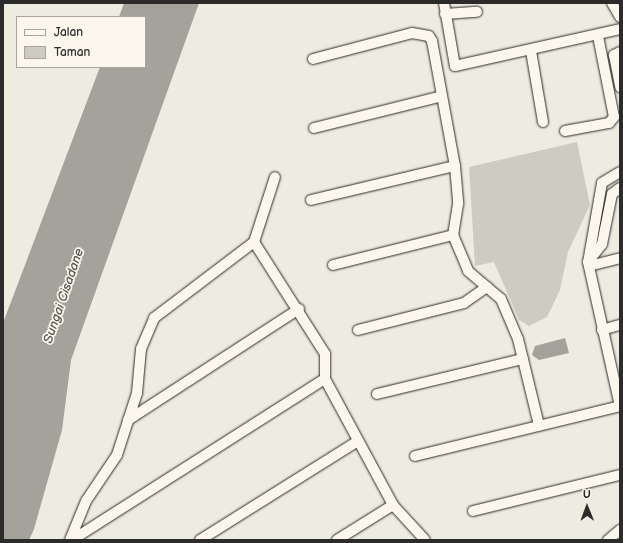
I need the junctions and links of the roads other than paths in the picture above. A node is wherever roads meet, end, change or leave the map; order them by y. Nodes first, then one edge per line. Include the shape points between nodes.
1 (444, 3) edge
2 (612, 3) edge
3 (477, 12) dead end
4 (445, 14) junction
5 (620, 17) edge
6 (620, 29) edge
7 (598, 36) junction
8 (531, 51) junction
9 (620, 52) edge
10 (313, 59) dead end
11 (620, 87) edge
12 (442, 96) junction
13 (542, 122) dead end
14 (314, 128) dead end
15 (565, 131) dead end
16 (455, 166) junction
17 (620, 172) edge
18 (275, 177) dead end
19 (620, 188) edge
20 (311, 200) dead end
21 (452, 235) junction
22 (254, 242) junction
23 (620, 258) edge
24 (588, 264) junction
25 (333, 265) dead end
26 (487, 287) junction
27 (299, 309) junction
28 (620, 325) edge
29 (358, 330) dead end
30 (602, 330) junction
31 (523, 359) junction
32 (325, 379) junction
33 (376, 394) dead end
34 (620, 402) edge
35 (128, 420) junction
36 (539, 426) junction
37 (358, 441) junction
38 (414, 456) dead end
39 (620, 475) edge
40 (393, 505) junction
41 (473, 511) dead end
42 (620, 530) edge
43 (71, 540) edge
44 (200, 540) edge
45 (337, 540) edge
46 (425, 540) edge
47 (608, 540) edge

1 - 4 street
2 - 5 street
3 - 4 street
4 - 8 street via 454,66
6 - 7 street
7 - 8 street
7 - 15 street via 614,117 609,123
8 - 13 street
9 - 11 street via 614,55
10 - 12 street via 419,33 432,41
12 - 14 street
12 - 16 street
16 - 20 street
16 - 21 street via 458,204
17 - 24 street via 602,183
18 - 22 street
19 - 24 street via 612,194 602,244
21 - 25 street
21 - 26 street via 468,271
22 - 27 street
22 - 35 street via 154,318 141,349 137,393
23 - 24 street
24 - 30 street
26 - 29 street via 464,303
26 - 31 street via 501,299
27 - 32 street via 325,354
27 - 35 street
28 - 30 street
30 - 34 street
31 - 33 street
31 - 36 street
32 - 37 street
32 - 43 street
34 - 36 street
35 - 43 street via 117,455 86,501
36 - 38 street
37 - 40 street
37 - 44 street
39 - 41 street
40 - 45 street
40 - 46 street
42 - 47 street

